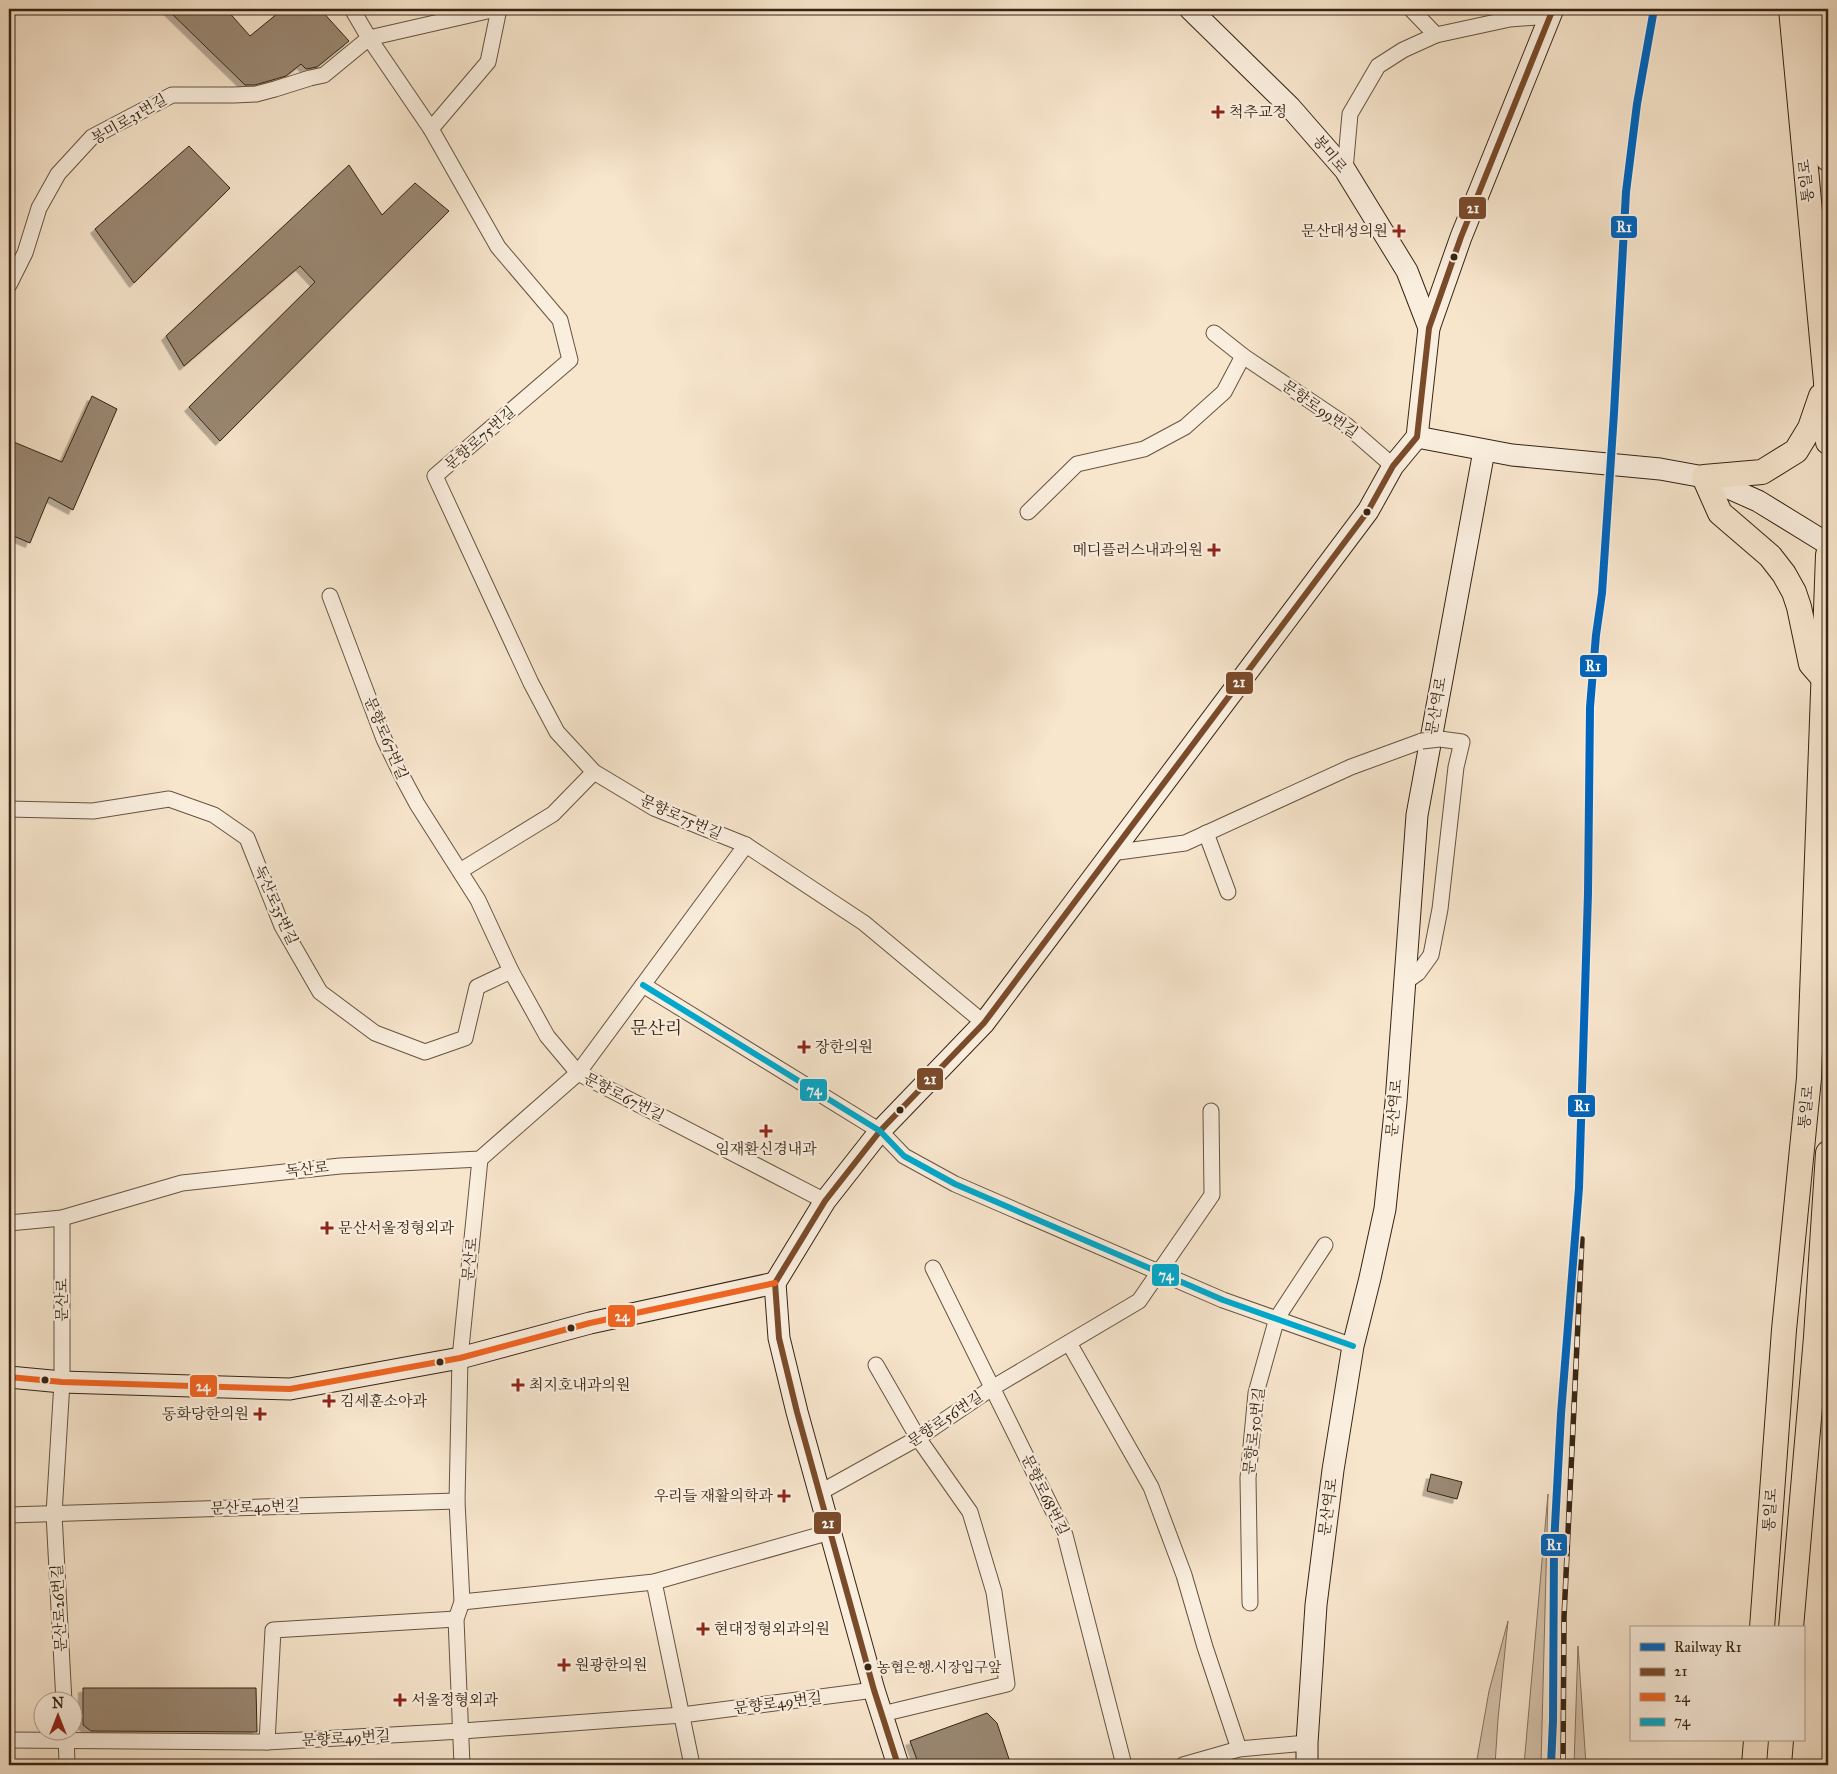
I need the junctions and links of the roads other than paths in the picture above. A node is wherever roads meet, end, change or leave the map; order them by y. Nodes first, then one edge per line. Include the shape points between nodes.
1 (352, 9) edge
2 (498, 9) edge
3 (1190, 9) edge
4 (1411, 9) edge
5 (1791, 9) edge
6 (1814, 9) edge
7 (1552, 12) edge
8 (1436, 35) junction
9 (369, 38) junction
10 (431, 129) junction
11 (1828, 159) edge
12 (1345, 170) junction
13 (9, 285) edge
14 (1429, 328) junction
15 (1214, 333) dead end
16 (1243, 356) junction
17 (1826, 382) junction
18 (1417, 437) junction
19 (1828, 442) edge
20 (1484, 451) junction
21 (1394, 466) junction
22 (1704, 477) junction
23 (1028, 512) dead end
24 (1828, 544) edge
25 (1828, 555) edge
26 (330, 596) dead end
27 (1824, 680) junction
28 (594, 772) junction
29 (9, 809) edge
30 (1206, 833) junction
31 (746, 845) junction
32 (1111, 853) junction
33 (460, 871) junction
34 (1228, 892) dead end
35 (511, 971) junction
36 (1404, 983) junction
37 (643, 984) junction
38 (984, 1023) junction
39 (578, 1073) junction
40 (1211, 1111) dead end
41 (880, 1131) junction
42 (1828, 1153) edge
43 (480, 1160) junction
44 (825, 1201) junction
45 (62, 1218) junction
46 (9, 1223) edge
47 (1325, 1245) dead end
48 (933, 1268) dead end
49 (1160, 1272) junction
50 (775, 1283) junction
51 (1276, 1318) junction
52 (1069, 1343) junction
53 (1353, 1346) junction
54 (460, 1358) junction
55 (876, 1365) dead end
56 (9, 1377) edge
57 (62, 1382) junction
58 (992, 1388) junction
59 (918, 1438) junction
60 (819, 1493) junction
61 (457, 1501) junction
62 (54, 1514) junction
63 (9, 1515) edge
64 (830, 1532) junction
65 (654, 1582) junction
66 (462, 1602) junction
67 (1250, 1603) dead end
68 (456, 1619) junction
69 (1762, 1626) edge
70 (1791, 1626) edge
71 (874, 1690) junction
72 (63, 1692) edge
73 (882, 1714) junction
74 (682, 1715) junction
75 (462, 1731) junction
76 (82, 1736) edge
77 (32, 1738) edge
78 (9, 1740) edge
79 (66, 1742) edge
80 (267, 1742) junction
81 (1756, 1742) edge
82 (1781, 1742) edge
83 (1307, 1743) junction
84 (1239, 1749) junction
85 (66, 1765) edge
86 (462, 1765) edge
87 (692, 1765) edge
88 (898, 1765) edge
89 (1124, 1765) edge
90 (1183, 1765) edge
91 (1307, 1765) edge
92 (1754, 1765) edge
93 (1779, 1765) edge

1 - 9 street, 문향로75번길
2 - 9 street, 봉미로31번길
2 - 10 street via 488,62
3 - 12 street, 봉미로 via 1290,107
4 - 8 street
5 - 17 main road, 통일로
6 - 11 main road, 통일로
7 - 8 street
7 - 14 street via 1461,238
8 - 12 street via 1378,66 1350,114
9 - 10 street, 문향로75번길
9 - 13 street, 봉미로31번길 via 324,75 256,94 172,95 92,137 58,174 39,208 25,253
10 - 28 street, 문향로75번길 via 498,247 560,320 570,360 435,476 557,732
12 - 14 street, 봉미로 via 1407,271
14 - 18 street
15 - 16 street, 문향로99번길
16 - 21 street, 문향로99번길 via 1346,424
16 - 23 street via 1224,392 1185,427 1144,450 1077,464
17 - 19 main road, 통일로
17 - 22 main road via 1810,428 1796,451 1762,472
18 - 20 street
18 - 21 street
20 - 22 street via 1660,469
20 - 36 street, 문산역로 via 1416,815
21 - 32 street via 1368,511
22 - 24 street via 1758,501
22 - 27 main road via 1720,513 1770,556 1784,574 1799,608 1811,664
25 - 27 main road, 통일로
26 - 33 street, 문향로67번길 via 384,739 418,804
27 - 69 main road, 통일로 via 1809,1078 1784,1330
28 - 31 street, 문향로75번길 via 654,808
28 - 33 street via 553,814
29 - 35 street, 독산로35번길 via 94,812 169,799 214,815 247,838 282,926 320,992 375,1033 425,1052 465,1038 478,987
30 - 32 street via 1185,843
30 - 34 street
30 - 36 street, bridge via 1351,767 1422,741 1462,742 1431,954 1418,973
31 - 37 street
31 - 38 street, 문향로75번길 via 864,923
32 - 38 street
33 - 35 street, 문향로67번길 via 478,900
35 - 39 street, 문향로67번길 via 547,1036
36 - 53 street, 문산역로 via 1385,1209
37 - 39 street
37 - 41 street
38 - 41 street
39 - 43 street
39 - 44 street, 문향로67번길
40 - 49 street, 문향로56번길 via 1212,1195
41 - 44 street
41 - 49 street via 904,1156 955,1184
42 - 70 main road, 통일로
43 - 45 street, 독산로 via 340,1166 182,1183
43 - 54 street, 문산로
44 - 50 street
45 - 46 street, 독산로
45 - 57 street, 문산로
47 - 51 street, 문향로50번길
48 - 58 street, 문향로68번길
49 - 51 street via 1223,1300
49 - 52 street, 문향로56번길 via 1139,1301
50 - 54 street via 590,1323
50 - 60 street via 779,1338
51 - 53 street
51 - 67 street, 문향로50번길 via 1256,1393 1248,1478
52 - 58 street, 문향로56번길
52 - 84 street via 1151,1487 1184,1574
53 - 83 street, 문산역로 via 1321,1559
54 - 57 street via 290,1389
54 - 61 street
55 - 59 street
56 - 57 street
57 - 62 street, 문산로26번길
58 - 59 street, 문향로56번길
58 - 89 street, 문향로68번길 via 1066,1535
59 - 60 street, 문향로56번길
59 - 73 street via 970,1512 994,1592 1007,1684
60 - 64 street
61 - 62 street, 문산로40번길
61 - 66 street
62 - 63 street
62 - 72 street, 문산로26번길
64 - 65 street
64 - 71 street
65 - 66 street
65 - 74 street
66 - 68 street
68 - 75 street
68 - 80 street via 273,1630
71 - 73 street
71 - 74 street, 문향로49번길
73 - 88 street
74 - 75 street, 문향로49번길
74 - 87 street
75 - 80 street, 문향로49번길
75 - 86 street
76 - 80 street, 문향로49번길
77 - 78 street, 문향로49번길
79 - 85 street
81 - 92 main road
82 - 93 main road
83 - 84 street
83 - 91 street, 문산역로
84 - 90 street

